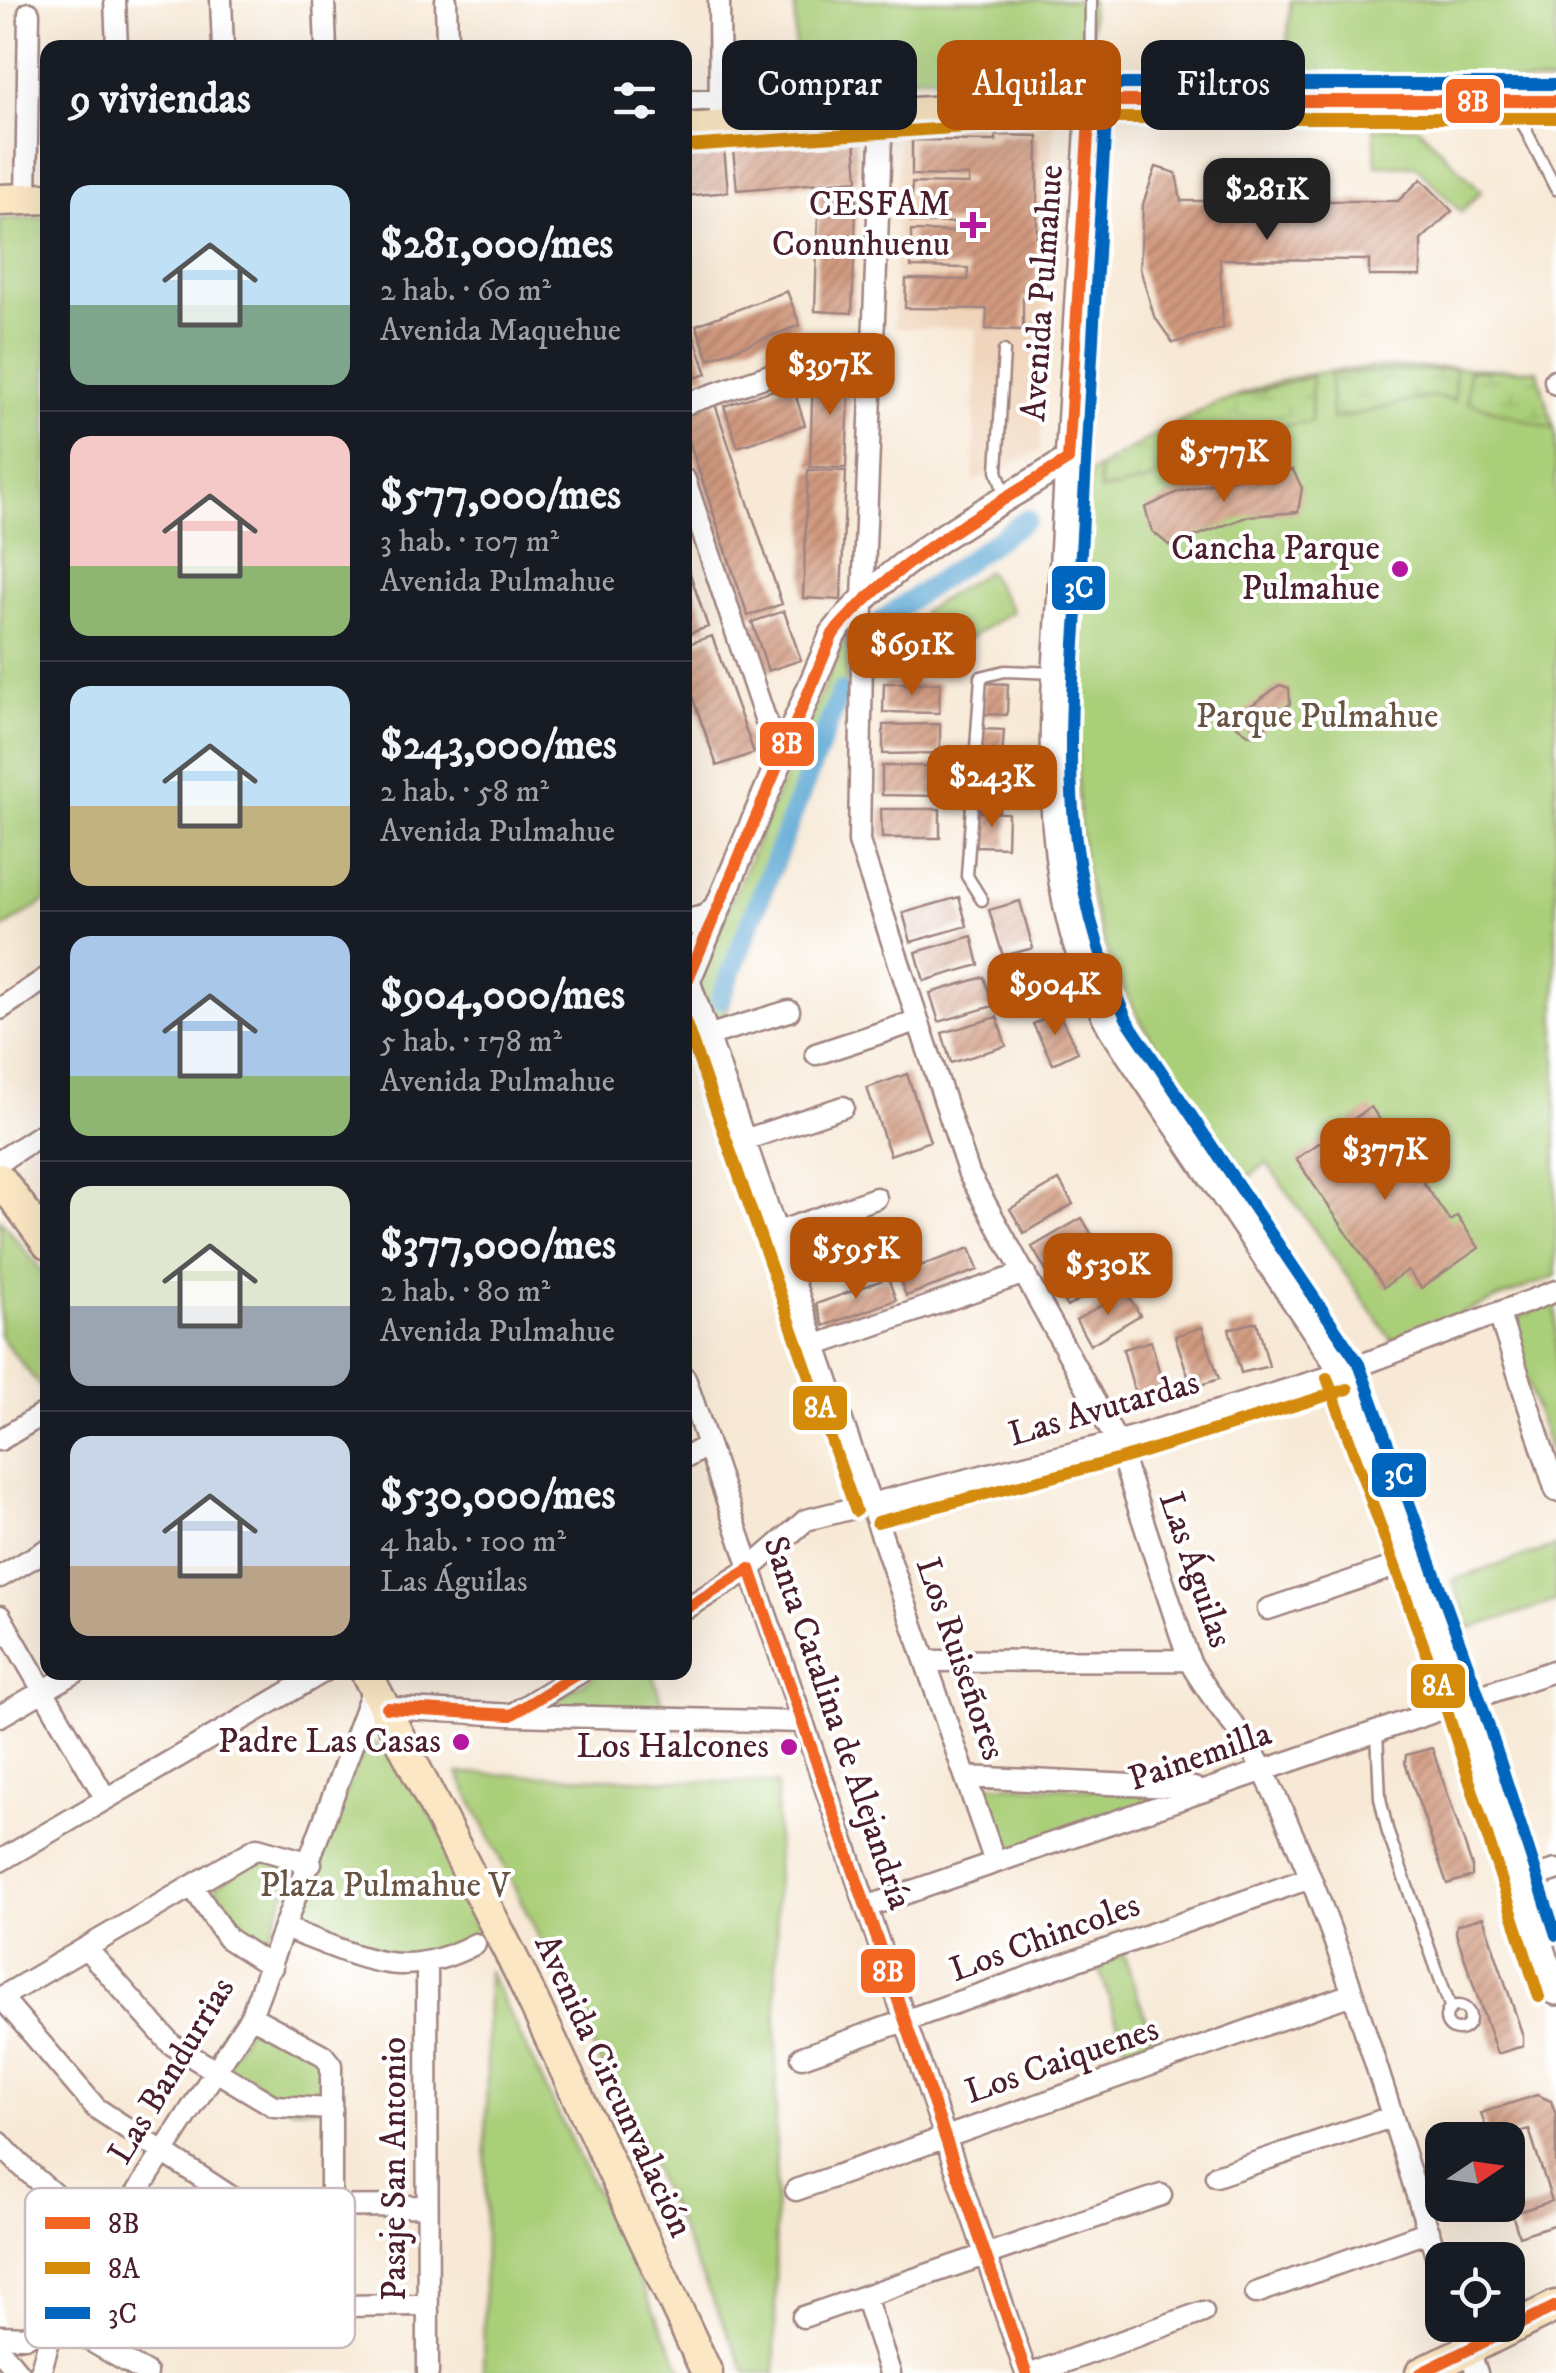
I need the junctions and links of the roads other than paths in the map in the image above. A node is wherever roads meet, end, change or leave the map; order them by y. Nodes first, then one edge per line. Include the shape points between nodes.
1 (115, 0) edge
2 (221, 0) edge
3 (324, 0) edge
4 (446, 0) edge
5 (719, 0) edge
6 (1090, 0) edge
7 (29, 13) dead end
8 (117, 40) edge
9 (223, 40) edge
10 (326, 40) edge
11 (447, 40) edge
12 (1090, 40) edge
13 (1510, 100) junction
14 (1121, 101) edge
15 (1556, 101) edge
16 (692, 103) edge
17 (720, 112) junction
18 (692, 126) edge
19 (881, 130) edge
20 (1088, 130) edge
21 (1556, 189) edge
22 (25, 199) edge
23 (872, 340) junction
24 (1004, 351) dead end
25 (692, 402) edge
26 (1068, 460) junction
27 (1006, 499) junction
28 (692, 501) edge
29 (863, 599) junction
30 (1057, 674) junction
31 (780, 763) junction
32 (982, 900) dead end
33 (719, 906) junction
34 (692, 921) edge
35 (692, 964) edge
36 (40, 982) edge
37 (692, 992) edge
38 (0, 1009) edge
39 (789, 1011) dead end
40 (917, 1021) junction
41 (710, 1035) junction
42 (816, 1054) dead end
43 (843, 1107) dead end
44 (40, 1135) edge
45 (747, 1139) junction
46 (0, 1161) edge
47 (0, 1178) edge
48 (876, 1198) dead end
49 (778, 1232) junction
50 (40, 1233) edge
51 (1025, 1273) junction
52 (1556, 1291) edge
53 (1499, 1314) junction
54 (817, 1344) junction
55 (1342, 1372) junction
56 (692, 1398) edge
57 (40, 1416) edge
58 (0, 1440) edge
59 (1117, 1442) junction
60 (708, 1445) junction
61 (692, 1454) edge
62 (1556, 1490) edge
63 (873, 1505) junction
64 (40, 1554) edge
65 (1411, 1562) junction
66 (750, 1569) junction
67 (0, 1577) edge
68 (692, 1605) edge
69 (1268, 1609) dead end
70 (0, 1616) edge
71 (1189, 1660) junction
72 (926, 1661) junction
73 (1556, 1670) edge
74 (62, 1680) edge
75 (309, 1680) edge
76 (568, 1680) edge
77 (375, 1689) edge
78 (43, 1691) junction
79 (1463, 1702) junction
80 (0, 1716) edge
81 (511, 1716) junction
82 (802, 1722) junction
83 (1378, 1731) junction
84 (1264, 1770) junction
85 (966, 1777) junction
86 (1208, 1789) junction
87 (106, 1799) junction
88 (0, 1861) edge
89 (995, 1862) junction
90 (311, 1864) junction
91 (1556, 1870) edge
92 (1310, 1878) junction
93 (1522, 1881) junction
94 (192, 1886) junction
95 (866, 1906) junction
96 (287, 1929) junction
97 (475, 1944) dead end
98 (86, 1948) junction
99 (427, 1964) junction
100 (272, 1967) junction
101 (1556, 1992) edge
102 (1350, 1995) junction
103 (0, 1998) edge
104 (1451, 2008) dead end
105 (251, 2016) junction
106 (906, 2022) junction
107 (802, 2057) dead end
108 (218, 2073) junction
109 (332, 2109) junction
110 (1390, 2117) junction
111 (944, 2137) junction
112 (0, 2143) edge
113 (163, 2156) junction
114 (1216, 2176) dead end
115 (44, 2188) edge
116 (142, 2188) edge
117 (220, 2188) edge
118 (331, 2188) edge
119 (796, 2190) dead end
120 (1161, 2195) dead end
121 (427, 2206) junction
122 (355, 2207) edge
123 (1428, 2231) junction
124 (1432, 2242) edge
125 (985, 2255) junction
126 (1256, 2293) dead end
127 (864, 2296) junction
128 (355, 2304) edge
129 (428, 2306) junction
130 (1556, 2306) edge
131 (1203, 2312) dead end
132 (803, 2317) dead end
133 (1556, 2327) edge
134 (0, 2336) edge
135 (25, 2337) edge
136 (47, 2348) edge
137 (103, 2348) edge
138 (0, 2350) edge
139 (1468, 2358) edge
140 (19, 2373) edge
141 (40, 2373) edge
142 (146, 2373) edge
143 (428, 2373) edge
144 (707, 2373) edge
145 (890, 2373) edge
146 (1026, 2373) edge
147 (1034, 2373) edge
148 (1420, 2373) edge

1 - 8 street
2 - 9 street
3 - 10 street
4 - 11 street
5 - 17 street
6 - 12 lane
7 - 22 street
13 - 14 main road
13 - 15 main road
13 - 21 lane
16 - 17 street
17 - 18 main road
19 - 23 street, Las Águilas
20 - 26 street, Avenida Pulmahue
23 - 25 street
23 - 29 street, Las Águilas
24 - 27 lane via 997,471
26 - 27 street
26 - 30 street, Avenida Pulmahue
27 - 29 street
28 - 31 street
29 - 31 street via 821,654
29 - 40 street, Las Águilas via 859,842
30 - 32 lane via 1005,671 981,677 967,876
30 - 55 street, Avenida Pulmahue via 1054,837 1090,985 1112,1029
31 - 33 street
33 - 34 street
33 - 35 street
36 - 38 street
37 - 41 street, Los Ruiseñores
39 - 41 street
40 - 42 street
40 - 51 street, Las Águilas via 969,1174
41 - 45 street, Los Ruiseñores
43 - 45 street
44 - 46 street
45 - 49 street, Los Ruiseñores
47 - 50 main road
48 - 49 street
49 - 54 street, Los Ruiseñores
51 - 54 street
51 - 59 street, Las Águilas
52 - 53 street, Las Avutardas
53 - 55 street, Las Avutardas
53 - 62 street
54 - 63 street, Los Ruiseñores
55 - 59 street, Las Avutardas
55 - 65 street, Avenida Pulmahue
56 - 60 street, Santa Catalina de Alejandría
57 - 58 street
59 - 63 street, Las Avutardas
59 - 71 street, Las Águilas
60 - 61 street
60 - 66 street, Santa Catalina de Alejandría
63 - 66 street, Las Avutardas via 806,1520
63 - 72 street, Los Ruiseñores
64 - 67 street
65 - 69 street
65 - 79 street, Avenida Pulmahue
66 - 68 street, Las Avutardas
66 - 82 street, Santa Catalina de Alejandría
70 - 78 street
71 - 72 street
71 - 84 street, Las Águilas via 1206,1694
72 - 85 street, Los Ruiseñores
73 - 79 street, Painemilla
74 - 78 street
75 - 87 street
76 - 81 street
77 - 81 street
77 - 90 street, Las Bandurrias
77 - 144 main road, Avenida Circunvalación via 520,1973
78 - 80 street
78 - 87 street
79 - 83 street, Painemilla
79 - 93 street, Avenida Pulmahue
81 - 82 street
82 - 95 street, Santa Catalina de Alejandría
83 - 84 street, Painemilla
83 - 104 lane via 1388,1833
84 - 86 street, Painemilla
84 - 92 street, Las Águilas
85 - 86 street
85 - 89 street, Los Ruiseñores
86 - 89 street, Painemilla
87 - 88 street
89 - 95 street, Painemilla
90 - 94 street via 257,1848
90 - 96 street, Las Bandurrias
91 - 93 street
92 - 102 street, Las Águilas
92 - 106 street, Los Chincoles
93 - 101 street, Avenida Pulmahue
94 - 98 street
94 - 100 street via 228,1938
95 - 106 street, Santa Catalina de Alejandría
96 - 99 street via 386,1966
96 - 100 street, Las Bandurrias
97 - 99 street
98 - 103 street
98 - 108 street via 162,2036
99 - 121 street, Pasaje San Antonio
100 - 105 street, Las Bandurrias
102 - 110 street, Las Águilas
102 - 111 street, Los Caiquenes
103 - 113 street via 96,2108
105 - 108 street, Las Bandurrias
105 - 109 street via 328,2059
106 - 107 street, Los Chincoles
106 - 111 street, Santa Catalina de Alejandría
108 - 109 street via 282,2108
108 - 113 street, Las Bandurrias
109 - 118 street
110 - 114 street
110 - 123 street, Las Águilas
111 - 119 street, Los Caiquenes
111 - 125 street, Santa Catalina de Alejandría
112 - 115 street
113 - 116 street, Las Bandurrias
113 - 117 street
120 - 125 street
121 - 122 street
121 - 129 street, Pasaje San Antonio
123 - 124 street, Las Águilas
123 - 126 street
125 - 127 street
125 - 146 street, Santa Catalina de Alejandría
127 - 132 street
127 - 145 street
128 - 129 street
129 - 143 street, Pasaje San Antonio
130 - 139 main road
131 - 147 street
133 - 139 main road
134 - 135 street
136 - 141 street, Las Bandurrias
137 - 142 street
138 - 140 street
139 - 148 main road

